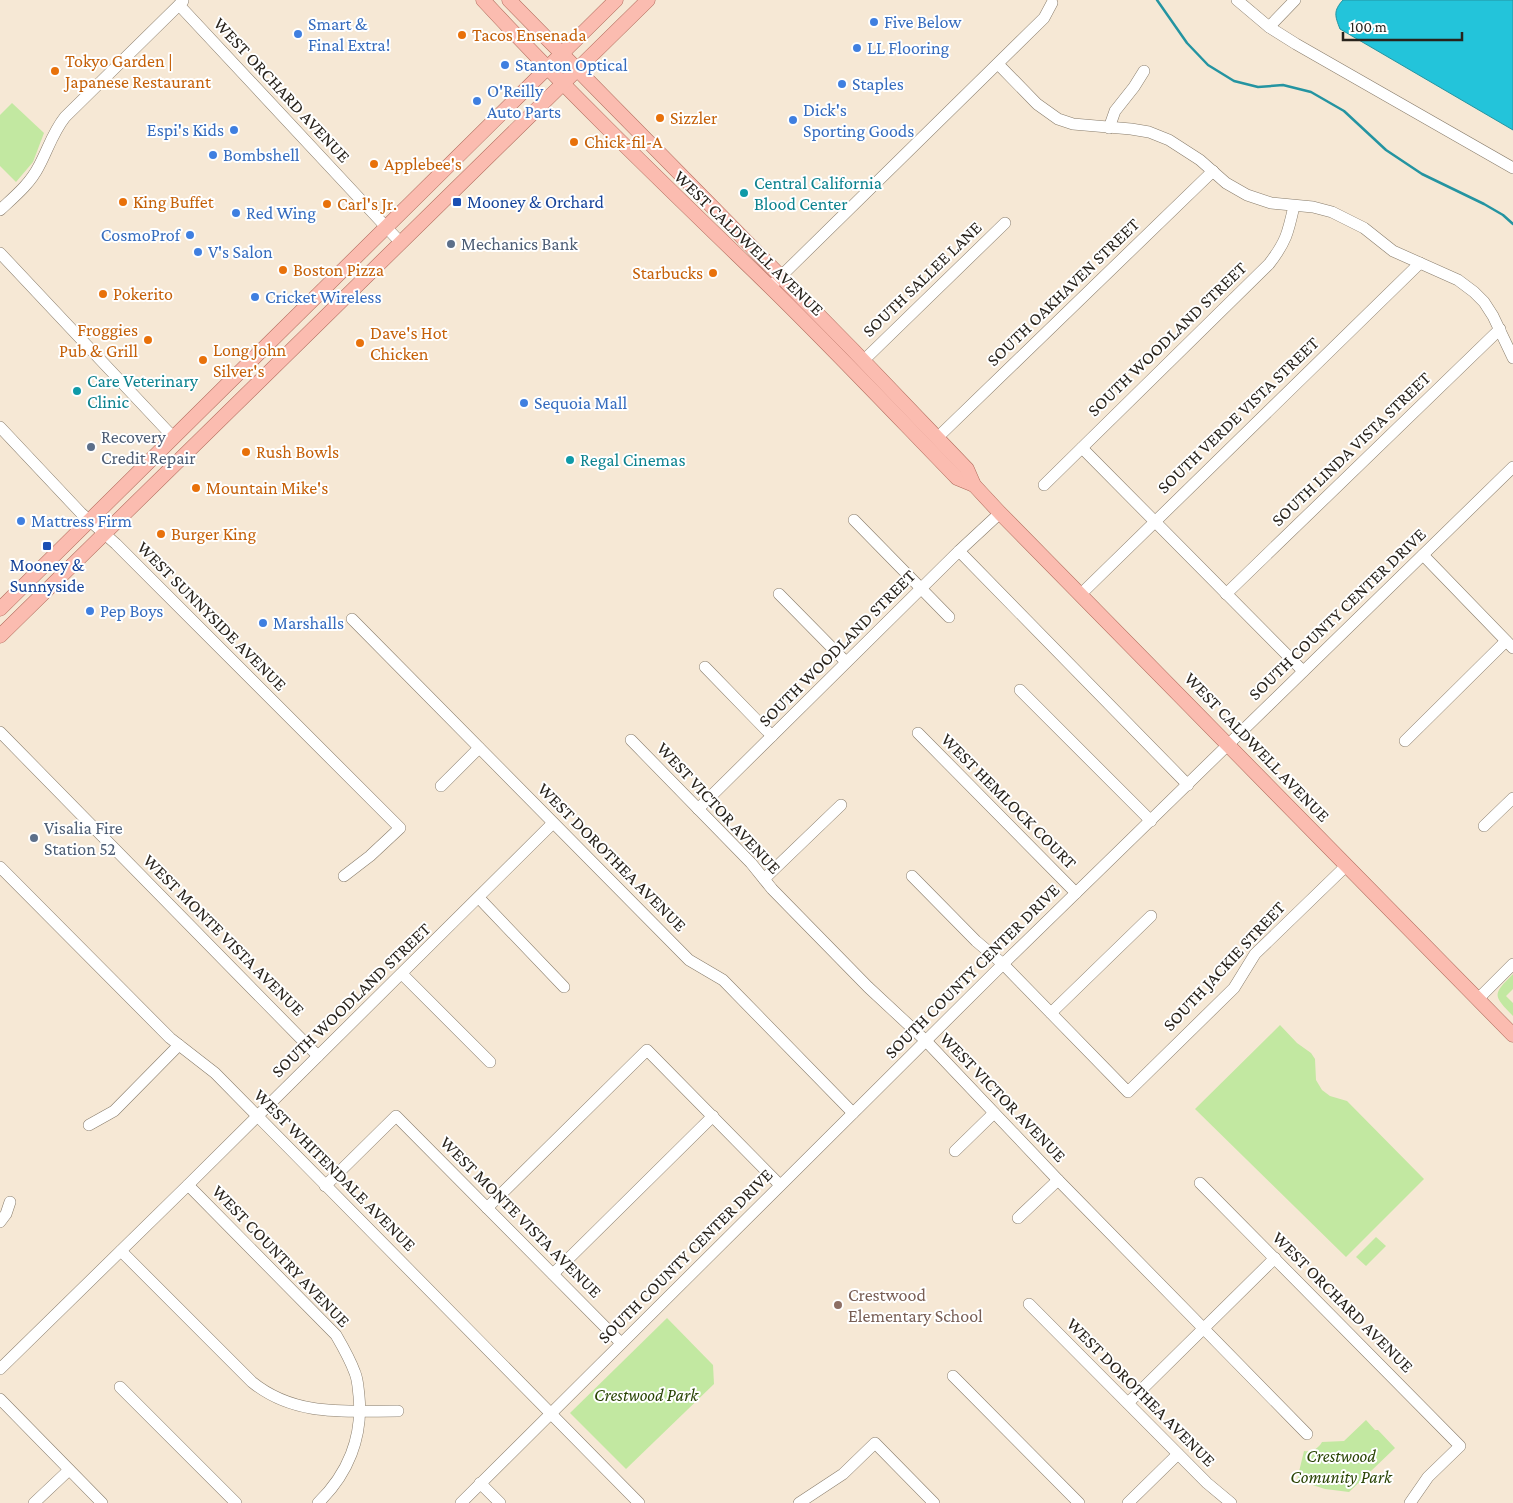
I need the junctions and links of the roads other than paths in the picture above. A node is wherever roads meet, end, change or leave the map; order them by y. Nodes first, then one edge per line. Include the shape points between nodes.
1 (482, 0) edge
2 (509, 0) edge
3 (616, 0) edge
4 (648, 0) edge
5 (1237, 0) edge
6 (1295, 0) edge
7 (181, 2) edge
8 (1052, 2) dead end
9 (1269, 27) junction
10 (561, 55) junction
11 (998, 64) junction
12 (548, 68) junction
13 (577, 70) junction
14 (1144, 71) dead end
15 (563, 84) junction
16 (1109, 128) junction
17 (1513, 168) edge
18 (1213, 171) junction
19 (1294, 206) junction
20 (0, 210) edge
21 (1005, 223) dead end
22 (386, 228) junction
23 (401, 243) junction
24 (0, 253) edge
25 (1420, 263) junction
26 (781, 277) junction
27 (770, 287) junction
28 (1500, 329) junction
29 (1513, 358) edge
30 (863, 361) junction
31 (867, 387) junction
32 (0, 427) edge
33 (173, 437) junction
34 (937, 438) junction
35 (1082, 448) junction
36 (1513, 467) edge
37 (974, 485) junction
38 (1044, 485) dead end
39 (1000, 513) junction
40 (854, 520) dead end
41 (89, 521) junction
42 (1154, 521) junction
43 (104, 534) junction
44 (959, 551) junction
45 (1423, 556) junction
46 (922, 589) junction
47 (779, 594) dead end
48 (1081, 594) junction
49 (1226, 594) junction
50 (0, 609) edge
51 (949, 617) dead end
52 (352, 618) dead end
53 (0, 636) edge
54 (1510, 645) edge
55 (846, 662) junction
56 (705, 667) dead end
57 (1303, 671) junction
58 (1020, 690) dead end
59 (0, 732) edge
60 (918, 733) dead end
61 (772, 736) junction
62 (632, 740) dead end
63 (1405, 741) dead end
64 (1229, 745) junction
65 (479, 748) junction
66 (1188, 785) junction
67 (441, 786) dead end
68 (1513, 798) edge
69 (841, 805) dead end
70 (698, 809) junction
71 (1151, 821) junction
72 (553, 823) junction
73 (1484, 826) dead end
74 (1347, 865) junction
75 (0, 867) edge
76 (344, 876) dead end
77 (912, 876) dead end
78 (764, 879) junction
79 (1076, 893) junction
80 (479, 898) junction
81 (1151, 916) dead end
82 (1002, 964) junction
83 (1513, 964) edge
84 (402, 974) junction
85 (564, 987) dead end
86 (1478, 999) junction
87 (1052, 1013) junction
88 (1513, 1035) edge
89 (926, 1041) junction
90 (179, 1045) junction
91 (318, 1056) junction
92 (490, 1062) dead end
93 (853, 1113) junction
94 (994, 1113) junction
95 (713, 1116) junction
96 (257, 1117) junction
97 (89, 1125) dead end
98 (956, 1151) dead end
99 (1058, 1180) junction
100 (1200, 1183) dead end
101 (188, 1185) junction
102 (325, 1186) junction
103 (780, 1186) junction
104 (10, 1202) dead end
105 (487, 1208) junction
106 (1018, 1218) dead end
107 (0, 1222) edge
108 (121, 1251) junction
109 (1275, 1258) junction
110 (553, 1274) junction
111 (1029, 1304) dead end
112 (1204, 1329) junction
113 (622, 1344) junction
114 (0, 1369) edge
115 (953, 1376) dead end
116 (120, 1386) dead end
117 (0, 1399) edge
118 (1128, 1403) junction
119 (360, 1411) junction
120 (398, 1411) dead end
121 (550, 1413) junction
122 (1308, 1434) dead end
123 (1178, 1454) junction
124 (68, 1470) junction
125 (480, 1483) junction
126 (34, 1503) edge
127 (102, 1503) edge
128 (236, 1503) edge
129 (318, 1503) edge
130 (461, 1503) edge
131 (500, 1503) edge
132 (639, 1503) edge
133 (799, 1503) edge
134 (934, 1503) edge
135 (1079, 1503) edge
136 (1128, 1503) edge
137 (1231, 1503) edge
138 (1410, 1503) edge

1 - 12 main road, WEST CALDWELL AVENUE
2 - 10 main road, WEST CALDWELL AVENUE
3 - 10 main road
4 - 13 main road
5 - 9 street
6 - 9 street
7 - 20 street via 65,117 33,177
7 - 22 street, WEST ORCHARD AVENUE
8 - 11 street via 1044,18
9 - 17 street
10 - 12 main road
10 - 13 main road, WEST CALDWELL AVENUE
11 - 16 street via 1049,113 1073,124
11 - 26 street
12 - 15 main road, WEST CALDWELL AVENUE
12 - 22 main road
13 - 15 main road
13 - 26 main road, WEST CALDWELL AVENUE
14 - 16 street via 1115,110
15 - 23 main road
15 - 27 main road, WEST CALDWELL AVENUE
16 - 18 street via 1149,132 1169,140 1185,148
18 - 19 street via 1247,195
18 - 34 street, SOUTH OAKHAVEN STREET
19 - 25 street via 1332,212 1364,228 1393,251
19 - 35 street, SOUTH WOODLAND STREET via 1288,235 1269,264
21 - 30 street, SOUTH SALLEE LANE
22 - 23 street, WEST ORCHARD AVENUE
22 - 33 main road
23 - 43 main road
24 - 33 street
25 - 28 street via 1458,280 1474,292
25 - 42 street, SOUTH VERDE VISTA STREET
26 - 27 street
26 - 30 main road, WEST CALDWELL AVENUE
27 - 31 main road, WEST CALDWELL AVENUE
28 - 29 street
28 - 49 street, SOUTH LINDA VISTA STREET
30 - 34 main road, WEST CALDWELL AVENUE
31 - 34 main road via 885,396 926,438 931,441
31 - 37 main road, WEST CALDWELL AVENUE via 957,478
32 - 41 street, WEST SUNNYSIDE AVENUE
33 - 41 main road
34 - 37 main road, WEST CALDWELL AVENUE via 967,469
35 - 38 street, SOUTH WOODLAND STREET
35 - 42 street
36 - 45 street, SOUTH COUNTY CENTER DRIVE
37 - 39 main road, WEST CALDWELL AVENUE
39 - 44 street, SOUTH WOODLAND STREET
39 - 48 main road, WEST CALDWELL AVENUE
40 - 46 street
41 - 43 street, WEST SUNNYSIDE AVENUE
41 - 50 main road
42 - 48 street, SOUTH VERDE VISTA STREET
42 - 49 street
43 - 53 main road
43 - 76 street, WEST SUNNYSIDE AVENUE via 400,828
44 - 46 street, SOUTH WOODLAND STREET
44 - 66 street
45 - 54 street
45 - 57 street, SOUTH COUNTY CENTER DRIVE
46 - 51 street
46 - 55 street, SOUTH WOODLAND STREET
47 - 55 street
48 - 64 main road, WEST CALDWELL AVENUE
49 - 57 street
52 - 65 street, WEST DOROTHEA AVENUE
54 - 63 street
55 - 61 street, SOUTH WOODLAND STREET
56 - 61 street
57 - 64 street, SOUTH COUNTY CENTER DRIVE
58 - 71 street
59 - 91 street, WEST MONTE VISTA AVENUE
60 - 79 street, WEST HEMLOCK COURT
61 - 70 street, SOUTH WOODLAND STREET
62 - 70 street, WEST VICTOR AVENUE
64 - 66 street, SOUTH COUNTY CENTER DRIVE
64 - 74 main road, WEST CALDWELL AVENUE
65 - 67 street
65 - 72 street, WEST DOROTHEA AVENUE
66 - 71 street, SOUTH COUNTY CENTER DRIVE
68 - 73 street
69 - 78 street
70 - 78 street, WEST VICTOR AVENUE
71 - 79 street, SOUTH COUNTY CENTER DRIVE
72 - 80 street, SOUTH WOODLAND STREET
72 - 93 street, WEST DOROTHEA AVENUE via 690,960 723,980
74 - 86 main road, WEST CALDWELL AVENUE
74 - 87 street, SOUTH JACKIE STREET via 1255,954 1234,988 1128,1092
75 - 90 street, WEST WHITENDALE AVENUE
77 - 82 street
78 - 89 street, WEST VICTOR AVENUE via 868,987
79 - 82 street, SOUTH COUNTY CENTER DRIVE
80 - 84 street, SOUTH WOODLAND STREET
80 - 85 street
81 - 87 street
82 - 87 street
82 - 89 street, SOUTH COUNTY CENTER DRIVE
83 - 86 street
84 - 91 street, SOUTH WOODLAND STREET
84 - 92 street
86 - 88 main road, WEST CALDWELL AVENUE
89 - 93 street, SOUTH COUNTY CENTER DRIVE
89 - 94 street, WEST VICTOR AVENUE
90 - 96 street, WEST WHITENDALE AVENUE via 198,1058
90 - 97 street via 114,1110
91 - 96 street, SOUTH WOODLAND STREET
93 - 103 street, SOUTH COUNTY CENTER DRIVE
94 - 98 street
94 - 99 street, WEST VICTOR AVENUE
95 - 103 street
95 - 105 street via 647,1050
95 - 110 street
96 - 101 street, SOUTH WOODLAND STREET
96 - 102 street, WEST WHITENDALE AVENUE
99 - 106 street
99 - 112 street, WEST VICTOR AVENUE
100 - 109 street, WEST ORCHARD AVENUE
101 - 108 street, SOUTH WOODLAND STREET
101 - 119 street, WEST COUNTRY AVENUE via 336,1335 356,1375
102 - 105 street, WEST MONTE VISTA AVENUE via 396,1116
102 - 121 street, WEST WHITENDALE AVENUE
103 - 113 street, SOUTH COUNTY CENTER DRIVE
104 - 107 street
105 - 110 street, WEST MONTE VISTA AVENUE
108 - 114 street, SOUTH WOODLAND STREET
108 - 119 street via 263,1392 294,1406
109 - 112 street
109 - 138 street, WEST ORCHARD AVENUE via 1460,1446 1428,1477
110 - 113 street, WEST MONTE VISTA AVENUE
111 - 118 street, WEST DOROTHEA AVENUE
112 - 118 street
112 - 122 street, WEST VICTOR AVENUE
113 - 121 street, SOUTH COUNTY CENTER DRIVE
115 - 135 street
116 - 128 street
117 - 124 street
118 - 123 street, WEST DOROTHEA AVENUE
119 - 120 street
119 - 129 street via 359,1430 351,1456 334,1486
121 - 125 street, SOUTH COUNTY CENTER DRIVE
121 - 132 street, WEST WHITENDALE AVENUE
123 - 136 street
123 - 137 street, WEST DOROTHEA AVENUE
124 - 126 street
124 - 127 street
125 - 130 street, SOUTH COUNTY CENTER DRIVE
125 - 131 street
133 - 134 street via 842,1474 875,1443

